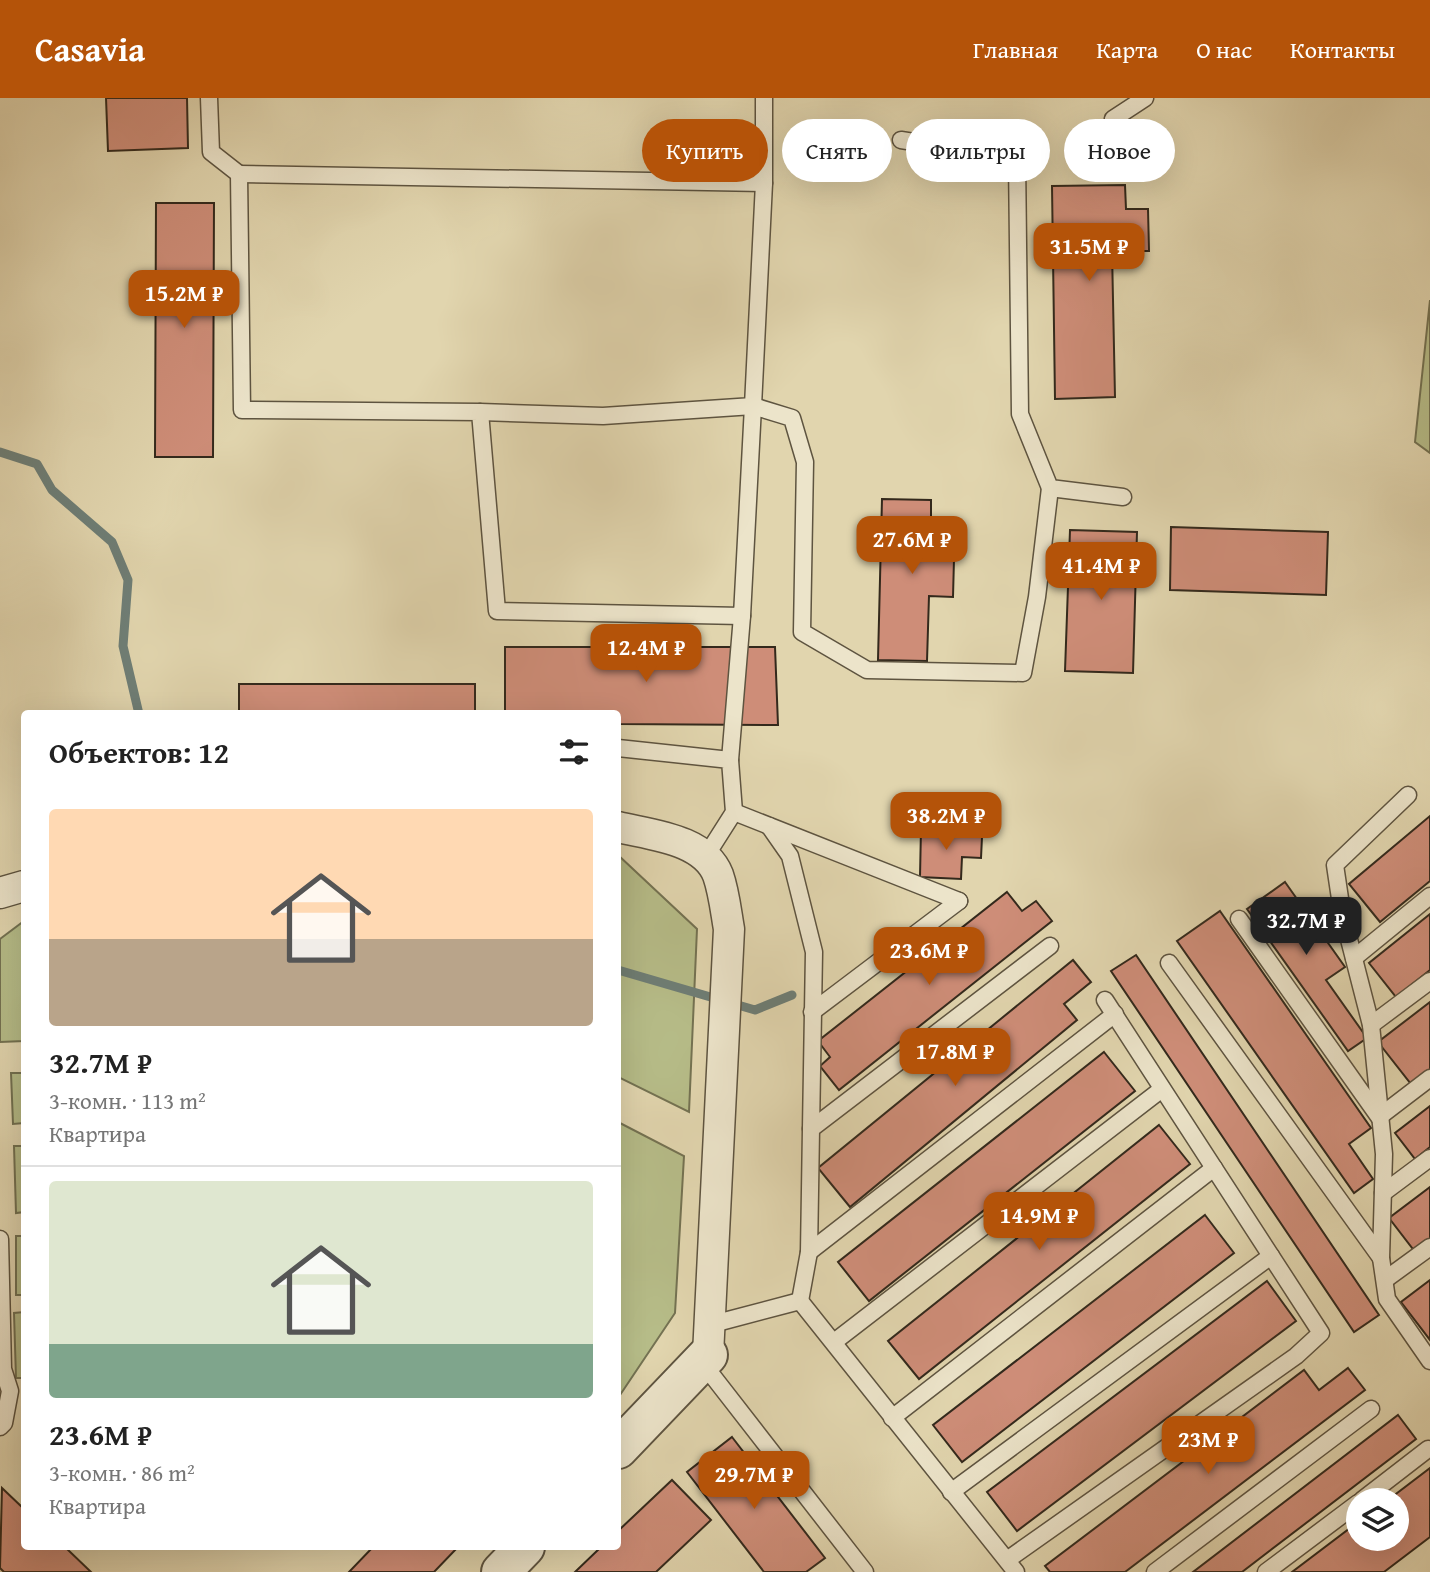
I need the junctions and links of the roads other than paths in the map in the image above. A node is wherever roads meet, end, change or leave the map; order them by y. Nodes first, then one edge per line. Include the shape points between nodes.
1 (209, 98) edge
2 (764, 98) edge
3 (1145, 98) edge
4 (1113, 119) dead end
5 (901, 140) dead end
6 (239, 174) junction
7 (764, 183) junction
8 (753, 405) junction
9 (480, 412) junction
10 (1050, 488) junction
11 (1123, 496) dead end
12 (742, 616) junction
13 (621, 748) edge
14 (730, 760) junction
15 (1408, 795) dead end
16 (734, 812) junction
17 (769, 826) junction
18 (621, 828) edge
19 (706, 856) junction
20 (21, 887) edge
21 (0, 893) edge
22 (1430, 896) edge
23 (1239, 919) dead end
24 (1050, 946) dead end
25 (1354, 958) junction
26 (1169, 963) dead end
27 (1430, 981) edge
28 (1105, 1000) dead end
29 (812, 1012) junction
30 (1115, 1014) junction
31 (1371, 1025) junction
32 (1430, 1078) edge
33 (1162, 1088) junction
34 (1379, 1117) junction
35 (811, 1129) junction
36 (1430, 1158) edge
37 (1214, 1168) junction
38 (1383, 1193) junction
39 (0, 1239) edge
40 (1430, 1247) edge
41 (809, 1252) junction
42 (1271, 1256) junction
43 (1381, 1258) junction
44 (1385, 1279) junction
45 (800, 1301) junction
46 (834, 1342) junction
47 (706, 1347) junction
48 (1430, 1361) edge
49 (1371, 1409) dead end
50 (892, 1418) junction
51 (0, 1427) edge
52 (621, 1446) edge
53 (1428, 1449) dead end
54 (1377, 1488) edge
55 (951, 1492) junction
56 (1346, 1512) edge
57 (522, 1550) edge
58 (1012, 1566) edge
59 (501, 1572) edge
60 (865, 1572) edge
61 (1155, 1572) edge
62 (1266, 1572) edge

1 - 6 lane via 211,152
2 - 7 lane
3 - 4 lane
5 - 10 lane via 1017,158 1020,414
6 - 7 lane
6 - 9 lane via 242,410
7 - 8 lane
8 - 9 lane via 603,416
8 - 10 lane via 792,418 805,461 802,632 867,670 1023,673
8 - 12 lane
9 - 12 lane via 497,611
10 - 11 lane
12 - 14 lane
13 - 14 lane
14 - 16 lane
15 - 25 lane via 1335,865
16 - 17 lane
16 - 19 lane
17 - 29 lane via 790,856 814,952
17 - 29 lane via 959,901
18 - 19 street via 690,846
19 - 47 street via 718,875 729,929
20 - 21 street
22 - 25 lane
23 - 34 lane
24 - 35 lane
25 - 31 lane
26 - 43 lane
27 - 31 lane
28 - 30 lane
29 - 35 lane
30 - 33 lane
30 - 41 lane
31 - 34 lane
32 - 34 lane
33 - 37 lane
33 - 46 lane
34 - 38 lane
35 - 41 lane
36 - 38 lane
37 - 42 lane
37 - 50 lane
38 - 43 lane
39 - 51 lane via 3,1369 9,1391
40 - 44 lane
41 - 45 lane
42 - 55 lane
42 - 58 lane via 1321,1333
43 - 44 lane
44 - 48 lane via 1387,1299
45 - 46 lane
45 - 47 lane
46 - 50 lane
47 - 52 street
47 - 60 lane
49 - 61 lane
50 - 55 lane
53 - 54 lane
55 - 58 lane
56 - 62 lane
57 - 59 street

